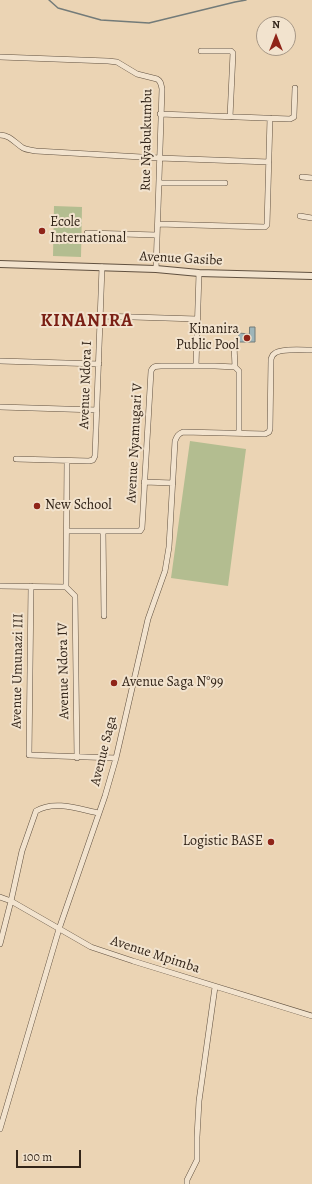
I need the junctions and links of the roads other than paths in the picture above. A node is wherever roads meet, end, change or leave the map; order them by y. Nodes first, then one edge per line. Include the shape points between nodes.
1 (201, 51) dead end
2 (0, 57) edge
3 (294, 88) dead end
4 (160, 114) junction
5 (230, 117) junction
6 (270, 118) junction
7 (0, 135) edge
8 (159, 158) junction
9 (269, 162) junction
10 (302, 177) dead end
11 (312, 178) edge
12 (159, 183) junction
13 (225, 183) dead end
14 (300, 216) dead end
15 (312, 218) edge
16 (158, 224) junction
17 (87, 233) dead end
18 (157, 234) junction
19 (0, 264) edge
20 (102, 267) junction
21 (156, 269) junction
22 (199, 273) junction
23 (312, 276) edge
24 (101, 316) junction
25 (197, 319) junction
26 (234, 345) dead end
27 (312, 350) edge
28 (0, 361) edge
29 (99, 364) junction
30 (196, 366) junction
31 (235, 367) junction
32 (0, 407) edge
33 (97, 410) junction
34 (241, 433) junction
35 (16, 459) dead end
36 (67, 461) junction
37 (144, 482) junction
38 (173, 483) junction
39 (68, 531) junction
40 (103, 531) junction
41 (0, 586) edge
42 (31, 586) junction
43 (66, 587) junction
44 (104, 616) dead end
45 (77, 758) junction
46 (116, 758) junction
47 (98, 814) junction
48 (0, 896) edge
49 (11, 901) junction
50 (59, 929) junction
51 (0, 944) edge
52 (215, 987) junction
53 (312, 1016) edge
54 (1, 1119) edge
55 (0, 1129) edge
56 (187, 1184) edge

1 - 5 street via 233,53
2 - 4 street, Rue Nyabukumbu via 117,62 137,74 159,80 162,89
3 - 6 street via 294,117
4 - 5 street
4 - 8 street, Rue Nyabukumbu
5 - 6 street
6 - 9 street
7 - 8 street via 8,136 27,150
8 - 9 street
8 - 12 street, Rue Nyabukumbu
9 - 16 street via 265,227
10 - 11 street
12 - 13 street
12 - 16 street, Rue Nyabukumbu
14 - 15 street
16 - 18 street, Rue Nyabukumbu
17 - 18 street
18 - 21 street, Rue Nyabukumbu
19 - 20 street, Avenue Gasibe
20 - 21 street, Avenue Gasibe
20 - 24 street, Avenue Ndora I
21 - 22 street, Avenue Gasibe
22 - 23 street, Avenue Gasibe
22 - 25 street
24 - 25 street
24 - 29 street, Avenue Ndora I
25 - 30 street
26 - 31 street
27 - 34 street via 278,351 274,354 271,359 269,432
28 - 29 street
29 - 33 street, Avenue Ndora I
30 - 31 street, Avenue Nyamugari V
30 - 37 street, Avenue Nyamugari V via 152,368
31 - 34 street via 239,371
32 - 33 street
33 - 36 street, Avenue Ndora I via 93,460
34 - 38 street, Avenue Saga via 179,434 175,441
35 - 36 street
36 - 39 street
37 - 38 street
37 - 40 street, Avenue Nyamugari V via 140,531
38 - 46 street, Avenue Saga via 165,571 148,618
39 - 40 street, Avenue Nyamugari V
39 - 43 street
40 - 44 street
41 - 42 street
42 - 43 street
42 - 45 street, Avenue Umunazi III via 29,755
43 - 45 street, Avenue Ndora IV via 75,596
45 - 46 street
46 - 47 street, Avenue Saga
47 - 49 street via 64,806 36,811 22,851
47 - 50 street, Avenue Saga
48 - 49 street, Avenue Mpimba
49 - 50 street, Avenue Mpimba
49 - 51 street
50 - 52 street, Avenue Mpimba via 91,947
50 - 54 street, Avenue Saga
52 - 53 street, Avenue Mpimba
52 - 56 street via 199,1101 197,1160
54 - 55 street, Avenue Saga

